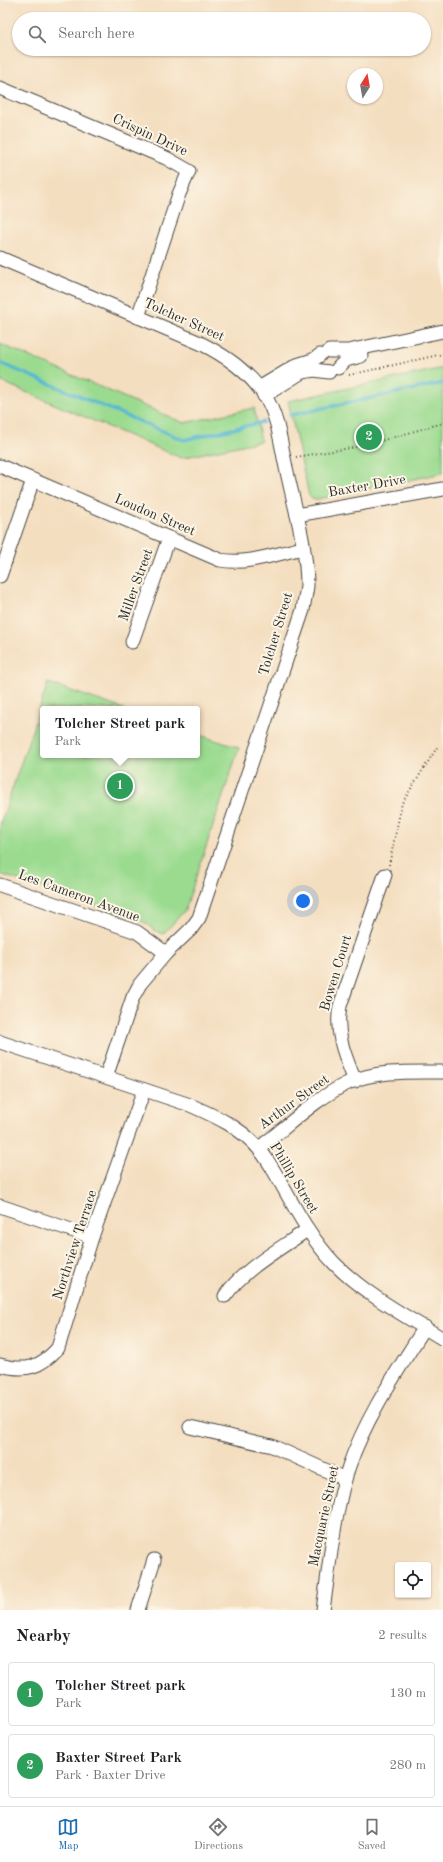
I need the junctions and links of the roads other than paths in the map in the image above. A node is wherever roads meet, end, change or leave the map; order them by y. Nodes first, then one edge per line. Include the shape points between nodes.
1 (0, 88) edge
2 (0, 258) edge
3 (138, 317) junction
4 (443, 331) edge
5 (443, 339) edge
6 (325, 353) junction
7 (337, 372) junction
8 (262, 392) junction
9 (0, 466) edge
10 (33, 480) junction
11 (443, 489) edge
12 (297, 515) junction
13 (169, 538) junction
14 (303, 548) junction
15 (0, 576) edge
16 (132, 642) dead end
17 (385, 875) road end
18 (0, 885) edge
19 (166, 953) junction
20 (0, 1042) edge
21 (443, 1072) edge
22 (106, 1077) junction
23 (355, 1081) junction
24 (144, 1090) junction
25 (259, 1148) junction
26 (0, 1206) edge
27 (307, 1230) junction
28 (92, 1237) junction
29 (225, 1296) dead end
30 (425, 1327) junction
31 (443, 1331) edge
32 (443, 1339) edge
33 (0, 1365) edge
34 (190, 1428) dead end
35 (345, 1479) junction
36 (154, 1560) dead end
37 (138, 1610) edge
38 (323, 1610) edge

1 - 3 street, Crispin Drive via 166,158 189,171
2 - 3 street, Tolcher Street
3 - 8 street, Tolcher Street via 221,354 237,365
4 - 6 street via 348,351
5 - 7 street via 352,358 344,361
6 - 7 street via 336,353 339,357
6 - 7 street via 318,362 319,366 322,370
6 - 8 street via 297,365
7 - 8 street via 302,372
8 - 12 street, Tolcher Street via 273,412 280,435
9 - 10 street, Loudon Street
10 - 13 street, Loudon Street
10 - 15 street
11 - 12 street, Baxter Drive
12 - 14 street, Tolcher Street
13 - 14 street, Loudon Street via 205,554 232,562 253,560
13 - 16 street, Miller Street
14 - 19 street, Tolcher Street via 306,596 199,918
17 - 23 street, Bowen Court via 338,1018 341,1047
18 - 19 street, Les Cameron Avenue via 137,932
19 - 22 street, Tolcher Street via 140,984 133,997
20 - 22 street, Phillip Street
21 - 23 street, Arthur Street via 388,1074
22 - 24 street, Phillip Street
23 - 25 street, Arthur Street via 325,1096
24 - 25 street, Phillip Street via 216,1117 242,1132
24 - 28 street, Northview Terrace
25 - 27 street, Phillip Street
26 - 28 street
27 - 29 street via 246,1273 233,1284
27 - 30 street, Phillip Street via 355,1282
28 - 33 street, Northview Terrace via 58,1348 39,1364 26,1368 14,1369
30 - 31 street, Phillip Street
30 - 32 street, Phillip Street
30 - 35 street, Macquarie Street via 376,1406 358,1442
34 - 35 street via 272,1446
35 - 38 street, Macquarie Street
36 - 37 street

